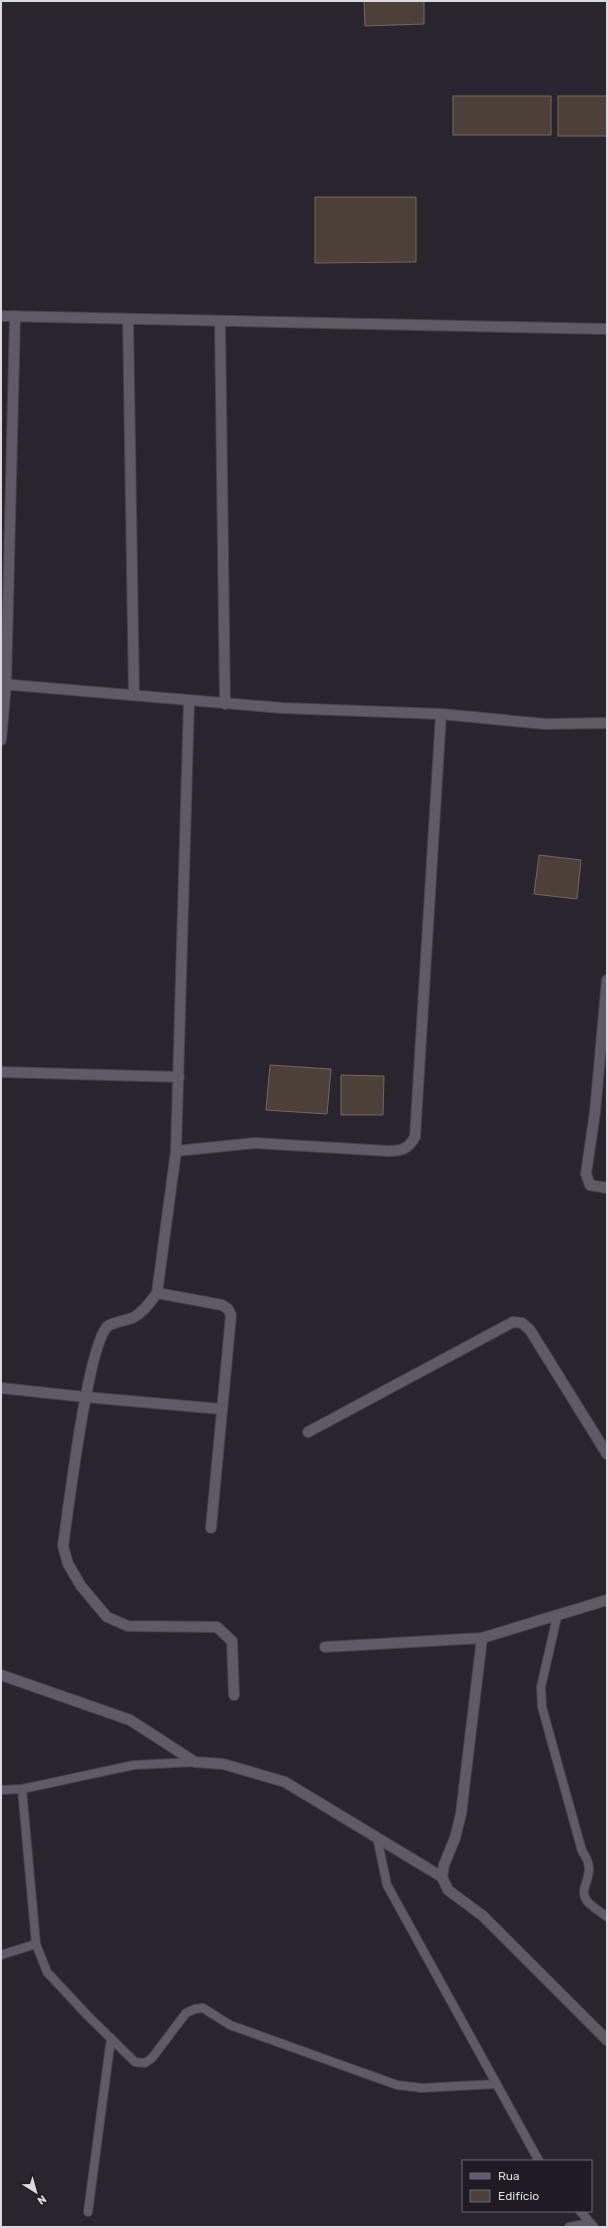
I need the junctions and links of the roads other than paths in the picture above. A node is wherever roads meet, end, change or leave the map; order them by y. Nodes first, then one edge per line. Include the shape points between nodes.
1 (1, 316) edge
2 (15, 316) junction
3 (128, 319) junction
4 (220, 321) junction
5 (607, 329) edge
6 (4, 684) edge
7 (134, 695) junction
8 (190, 701) junction
9 (225, 704) junction
10 (441, 714) junction
11 (607, 724) edge
12 (1, 740) edge
13 (607, 980) edge
14 (1, 1072) edge
15 (179, 1077) junction
16 (176, 1152) junction
17 (607, 1188) edge
18 (157, 1293) junction
19 (1, 1388) edge
20 (85, 1397) junction
21 (221, 1409) junction
22 (308, 1432) dead end
23 (607, 1454) edge
24 (211, 1528) dead end
25 (607, 1600) edge
26 (557, 1617) junction
27 (482, 1638) junction
28 (325, 1647) dead end
29 (1, 1675) edge
30 (234, 1695) dead end
31 (195, 1762) junction
32 (22, 1789) junction
33 (1, 1790) edge
34 (377, 1837) junction
35 (442, 1877) junction
36 (607, 1917) edge
37 (36, 1944) junction
38 (1, 1955) edge
39 (111, 2038) junction
40 (607, 2040) edge
41 (496, 2084) junction
42 (538, 2160) edge
43 (88, 2212) dead end
44 (581, 2212) edge
45 (592, 2225) edge
46 (569, 2227) edge

1 - 2 street
2 - 3 street
2 - 6 street
3 - 4 street
3 - 7 street
4 - 5 street
4 - 9 street
6 - 7 street
6 - 12 street
7 - 8 street
8 - 9 street
8 - 15 street
9 - 10 street
10 - 11 street via 545,724
10 - 16 street via 415,1137 410,1146 400,1151 255,1143
13 - 17 street via 595,1112 586,1174 590,1185
14 - 15 street
15 - 16 street
16 - 18 street
18 - 20 street via 134,1317 108,1326 102,1336
18 - 21 street via 222,1305 228,1309 231,1315
19 - 20 street
20 - 21 street
20 - 30 street via 62,1546 68,1564 81,1586 107,1617 128,1626 217,1627 226,1634 232,1641
21 - 24 street
22 - 23 street via 513,1322 522,1323 530,1330
25 - 26 street
26 - 27 street
26 - 36 lane via 541,1687 542,1707 582,1851 591,1870 584,1894 587,1901
27 - 28 street
27 - 35 street via 460,1814
29 - 31 street via 130,1720
31 - 32 lane via 134,1765
31 - 34 street via 223,1764 285,1782
32 - 33 lane
32 - 37 lane
34 - 35 street
34 - 41 lane via 387,1885
35 - 40 street via 448,1890 483,1916
37 - 38 lane
37 - 39 lane via 47,1972
39 - 41 lane via 135,2062 145,2063 152,2058 186,2013 195,2008 203,2008 230,2025 398,2085 422,2088
39 - 43 lane
41 - 42 lane
44 - 45 lane
45 - 46 lane

